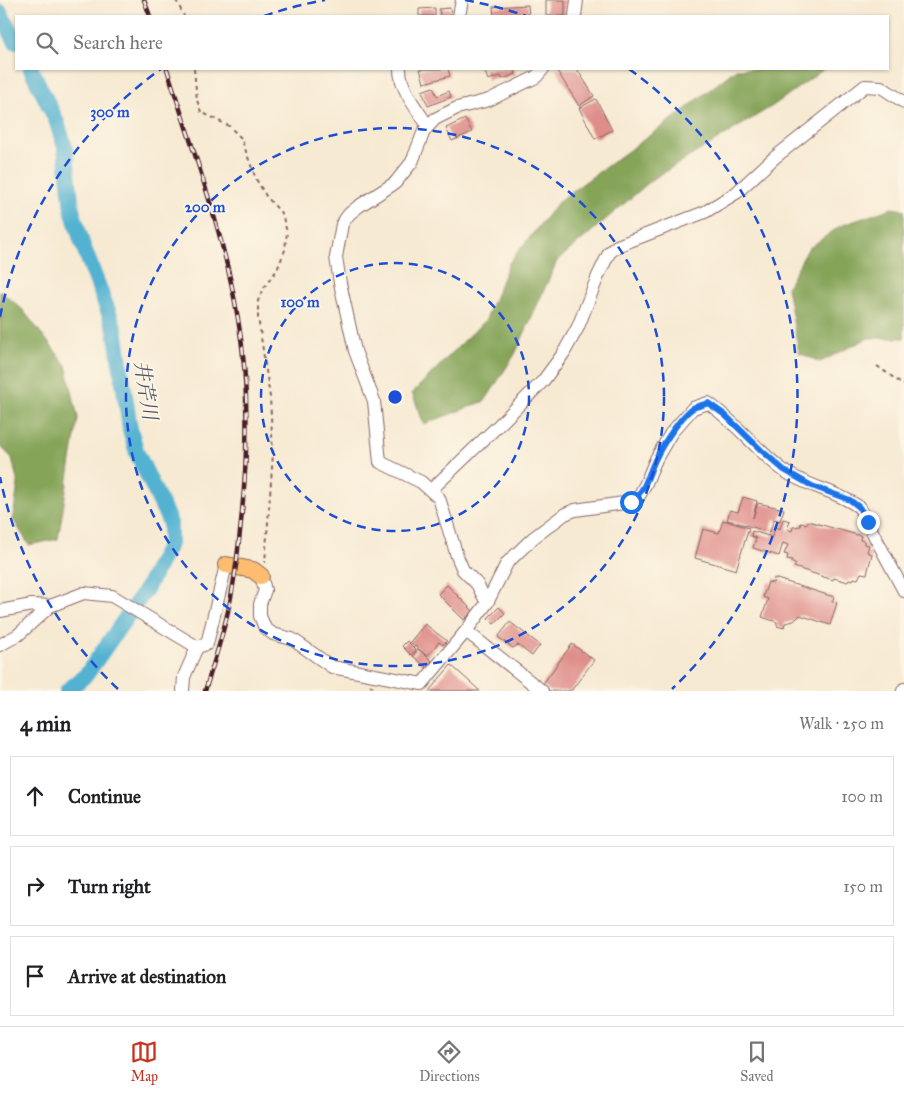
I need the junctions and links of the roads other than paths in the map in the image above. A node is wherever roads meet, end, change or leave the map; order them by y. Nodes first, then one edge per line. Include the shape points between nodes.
1 (462, 0) edge
2 (576, 0) edge
3 (459, 15) edge
4 (575, 15) edge
5 (400, 70) edge
6 (542, 70) edge
7 (904, 102) edge
8 (428, 126) junction
9 (431, 490) junction
10 (226, 564) joint
11 (261, 576) joint
12 (904, 591) edge
13 (487, 604) junction
14 (50, 606) junction
15 (0, 611) edge
16 (466, 631) junction
17 (0, 645) edge
18 (197, 647) junction
19 (183, 691) edge
20 (542, 691) edge

1 - 3 street
2 - 4 street
5 - 8 street via 405,89
6 - 8 street via 536,77 489,100 457,108 434,119
7 - 9 street via 881,87 865,86 774,158 736,193 705,212 617,246 598,276 578,327 543,381
8 - 9 street via 412,162 395,184 349,214 342,224 336,257 355,351 374,401 380,462
9 - 13 street via 439,498 462,570 477,584
10 - 11 main road via 253,570
10 - 18 street via 207,644
11 - 16 street via 265,590 260,616 265,628 273,634 292,639 332,667 422,684
12 - 13 street via 859,507 784,470 708,403 693,408 671,433 639,496 631,502 565,514 507,563
13 - 16 street
14 - 15 street via 32,605
14 - 17 street via 18,635
14 - 18 street via 84,593 112,596
16 - 20 street
18 - 19 street via 184,678

